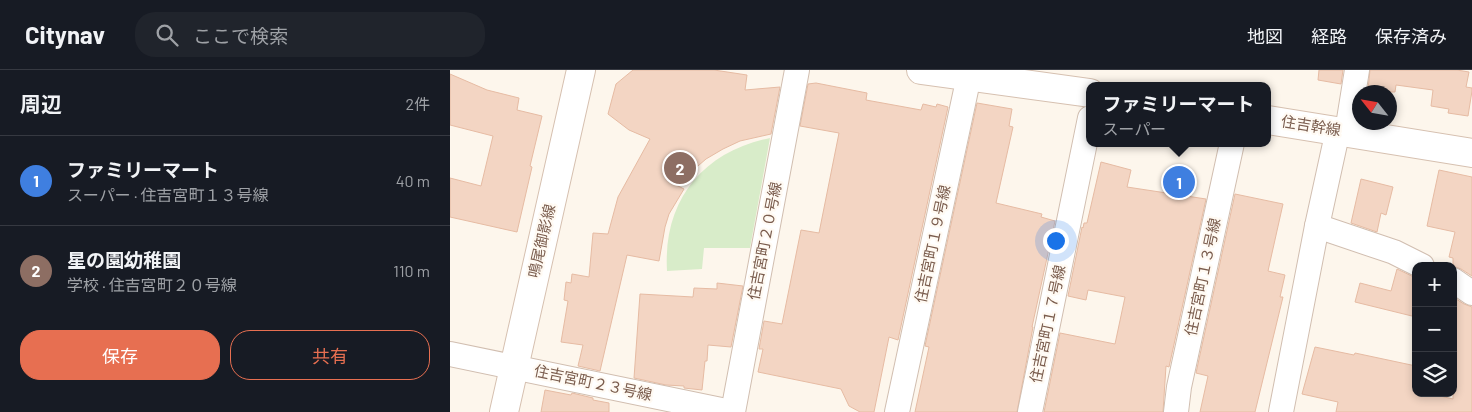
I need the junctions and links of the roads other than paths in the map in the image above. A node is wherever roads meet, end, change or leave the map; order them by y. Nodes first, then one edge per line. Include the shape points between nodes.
1 (581, 70) edge
2 (797, 70) edge
3 (921, 70) edge
4 (1357, 70) edge
5 (968, 76) junction
6 (1086, 92) edge
7 (1271, 120) edge
8 (1343, 131) junction
9 (1086, 138) edge
10 (1231, 147) edge
11 (1472, 152) edge
12 (1317, 226) junction
13 (1414, 262) edge
14 (1457, 283) edge
15 (1472, 293) edge
16 (450, 354) edge
17 (513, 367) junction
18 (504, 412) edge
19 (732, 412) edge
20 (897, 412) edge
21 (1030, 412) edge
22 (1176, 412) edge
23 (1281, 412) edge

1 - 17 street, 鳴尾御影線
2 - 19 street, 住吉宮町２０号線
3 - 5 street
4 - 8 street
5 - 6 street
5 - 20 street, 住吉宮町１９号線
7 - 8 street, 住吉幹線
8 - 11 street, 住吉幹線
8 - 12 street
9 - 21 street, 住吉宮町１７号線
10 - 22 street, 住吉宮町１３号線
12 - 13 street
12 - 23 street
14 - 15 street
16 - 17 street, 住吉宮町２３号線
17 - 18 street, 鳴尾御影線
17 - 19 street, 住吉宮町２３号線

